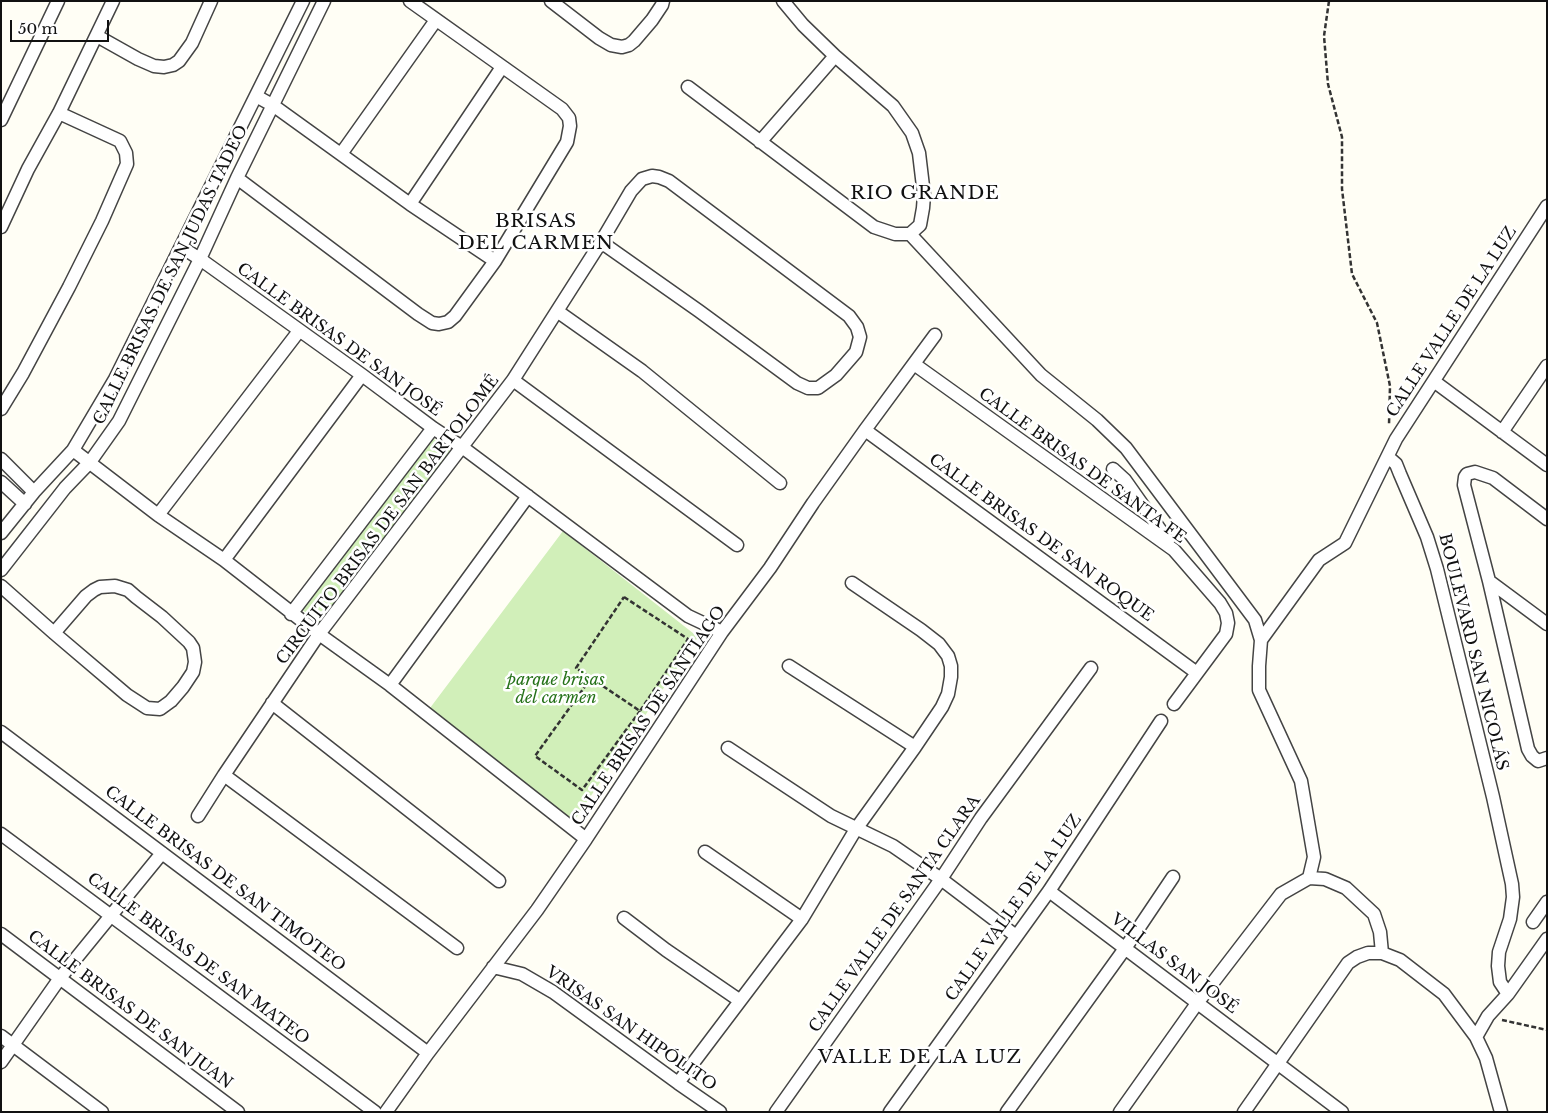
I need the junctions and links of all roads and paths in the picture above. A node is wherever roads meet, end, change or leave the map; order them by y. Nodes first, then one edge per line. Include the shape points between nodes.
1 (58, 1) edge
2 (114, 1) edge
3 (212, 1) edge
4 (303, 1) edge
5 (324, 1) edge
6 (410, 1) edge
7 (551, 1) edge
8 (663, 1) edge
9 (783, 1) edge
10 (1329, 1) edge
11 (436, 20) junction
12 (97, 36) junction
13 (835, 56) junction
14 (502, 67) junction
15 (688, 87) dead end
16 (256, 96) junction
17 (274, 106) junction
18 (59, 113) junction
19 (2, 117) edge
20 (760, 142) junction
21 (341, 154) junction
22 (237, 178) junction
23 (410, 204) junction
24 (1547, 206) edge
25 (1, 227) edge
26 (910, 234) junction
27 (601, 242) junction
28 (181, 248) junction
29 (200, 259) junction
30 (495, 262) junction
31 (558, 311) junction
32 (299, 331) junction
33 (936, 335) dead end
34 (914, 364) junction
35 (1547, 366) edge
36 (362, 375) junction
37 (513, 380) junction
38 (1434, 382) junction
39 (1, 409) edge
40 (433, 428) junction
41 (865, 430) junction
42 (1389, 430) dead end
43 (1502, 432) junction
44 (462, 447) junction
45 (73, 450) junction
46 (1388, 457) junction
47 (1, 459) edge
48 (90, 462) junction
49 (1547, 465) edge
50 (1113, 469) dead end
51 (1, 482) edge
52 (780, 483) dead end
53 (34, 492) junction
54 (528, 496) junction
55 (25, 504) junction
56 (158, 515) junction
57 (1547, 519) edge
58 (1, 532) edge
59 (737, 545) dead end
60 (1174, 550) junction
61 (224, 560) junction
62 (1, 570) edge
63 (1489, 581) junction
64 (852, 583) dead end
65 (1, 586) edge
66 (291, 614) junction
67 (1547, 624) edge
68 (722, 632) junction
69 (54, 633) junction
70 (319, 634) junction
71 (1261, 640) junction
72 (788, 666) dead end
73 (1091, 668) dead end
74 (1197, 673) junction
75 (591, 678) junction
76 (390, 685) junction
77 (272, 703) junction
78 (1174, 704) dead end
79 (640, 711) junction
80 (1161, 721) dead end
81 (1, 732) edge
82 (915, 747) junction
83 (728, 748) dead end
84 (1547, 758) edge
85 (224, 775) junction
86 (198, 816) dead end
87 (856, 829) junction
88 (1, 834) edge
89 (586, 839) junction
90 (705, 852) dead end
91 (162, 853) junction
92 (1173, 877) dead end
93 (1309, 878) junction
94 (942, 879) junction
95 (499, 881) dead end
96 (1049, 891) junction
97 (1547, 902) edge
98 (113, 915) junction
99 (624, 918) dead end
100 (802, 919) junction
101 (1533, 922) dead end
102 (1, 934) edge
103 (1016, 936) junction
104 (1547, 939) edge
105 (1126, 947) junction
106 (457, 948) dead end
107 (1382, 953) junction
108 (492, 967) junction
109 (60, 978) junction
110 (1508, 994) junction
111 (739, 1000) junction
112 (1198, 1002) junction
113 (1488, 1016) junction
114 (1547, 1030) edge
115 (1, 1036) edge
116 (1476, 1037) junction
117 (14, 1045) junction
118 (428, 1053) junction
119 (1, 1062) edge
120 (1279, 1064) junction
121 (678, 1083) junction
122 (102, 1112) edge
123 (238, 1112) edge
124 (375, 1112) edge
125 (386, 1112) edge
126 (720, 1112) edge
127 (776, 1112) edge
128 (890, 1112) edge
129 (1007, 1112) edge
130 (1120, 1112) edge
131 (1244, 1112) edge
132 (1342, 1112) edge
133 (1501, 1112) edge

1 - 19 street
2 - 12 street
3 - 12 street via 192,43 173,65 154,66
4 - 16 street, CALLE BRISAS DE SAN JUDAS TADEO
5 - 17 street, CALLE BRISAS DE SAN JUDAS TADEO
6 - 11 street
7 - 8 street via 599,38 622,47 634,41
9 - 13 street
10 - 42 path via 1324,36 1328,84 1342,137 1342,189 1352,274 1377,323 1390,386
11 - 14 street
11 - 21 street
12 - 18 street
13 - 20 street
13 - 26 street via 893,106 912,133 919,152 924,195 920,225
14 - 23 street
14 - 30 street via 562,109 569,118 570,126 567,142
15 - 20 street
16 - 17 street
16 - 28 street, CALLE BRISAS DE SAN JUDAS TADEO
17 - 21 street
17 - 22 street, CALLE BRISAS DE SAN JUDAS TADEO
18 - 25 street
18 - 39 street via 120,141 127,164 69,287
20 - 26 street via 874,227 895,234
21 - 23 street
22 - 29 street, CALLE BRISAS DE SAN JUDAS TADEO
22 - 30 street via 432,323 444,324 455,316
23 - 30 street
24 - 38 street, CALLE VALLE DE LA LUZ
26 - 71 street via 1041,375 1126,448 1255,620
27 - 27 street, CIRCUITO BRISAS DE SAN BARTOLOMÉ via 636,184 642,179 659,177 849,316 860,338 856,352 829,381 818,388 808,388
27 - 31 street, CIRCUITO BRISAS DE SAN BARTOLOMÉ
28 - 29 street, CALLE BRISAS DE SAN JOSÉ
28 - 45 street, CALLE BRISAS DE SAN JUDAS TADEO via 115,379
29 - 32 street, CALLE BRISAS DE SAN JOSÉ
29 - 48 street, CALLE BRISAS DE SAN JUDAS TADEO via 119,421
31 - 37 street, CIRCUITO BRISAS DE SAN BARTOLOMÉ
31 - 52 street via 642,371
32 - 36 street, CALLE BRISAS DE SAN JOSÉ
32 - 56 street
33 - 34 street, CALLE BRISAS DE SANTIAGO
34 - 41 street, CALLE BRISAS DE SANTIAGO
34 - 60 street, CALLE BRISAS DE SANTA FE
35 - 43 street
36 - 40 street, CALLE BRISAS DE SAN JOSÉ
36 - 61 street
37 - 44 street, CIRCUITO BRISAS DE SAN BARTOLOMÉ
37 - 59 street
38 - 43 street
38 - 46 street, CALLE VALLE DE LA LUZ via 1396,439
40 - 44 street, CALLE BRISAS DE SAN JOSÉ
40 - 66 street
41 - 68 street, CALLE BRISAS DE SANTIAGO
41 - 74 street, CALLE BRISAS DE SAN ROQUE
43 - 49 street
44 - 54 street, CALLE BRISAS DE SAN JOSÉ
44 - 70 street, CIRCUITO BRISAS DE SAN BARTOLOMÉ
45 - 48 street
45 - 53 street, CALLE BRISAS DE SAN JUDAS TADEO
46 - 71 street, CALLE VALLE DE LA LUZ via 1345,543 1319,560
46 - 110 street, BOULEVARD SAN NICOLÁS via 1396,464 1437,569 1493,797 1513,897 1498,966 1500,982
47 - 53 street
48 - 56 street
48 - 62 street, CALLE BRISAS DE SAN JUDAS TADEO via 65,488
50 - 60 street via 1125,480
51 - 55 street
53 - 55 street, CALLE BRISAS DE SAN JUDAS TADEO
54 - 68 street, CALLE BRISAS DE SAN JOSÉ via 688,616
54 - 76 street
55 - 58 street, CALLE BRISAS DE SAN JUDAS TADEO
56 - 61 street
57 - 63 street via 1493,478 1475,472 1465,476 1464,485
60 - 74 street, CALLE BRISAS DE SANTA FE via 1220,603 1228,623 1226,634
61 - 66 street
63 - 67 street
63 - 84 street via 1528,749 1538,761
64 - 82 street via 921,630 948,656 951,666 948,694
65 - 69 street
66 - 70 street
68 - 89 street, CALLE BRISAS DE SANTIAGO
69 - 69 street via 147,708 160,709 171,702 193,672 194,648 189,642 121,587 100,587 86,596
70 - 76 street
70 - 77 street, CIRCUITO BRISAS DE SAN BARTOLOMÉ
71 - 93 street via 1259,690 1301,781 1314,857
72 - 82 street
73 - 94 street, CALLE VALLE DE SANTA CLARA via 981,818
74 - 78 street
75 - 79 path
75 - 79 path via 535,756 582,790
75 - 79 path via 576,668 624,597 688,639
76 - 89 street
77 - 85 street, CIRCUITO BRISAS DE SAN BARTOLOMÉ
77 - 95 street
80 - 96 street, CALLE VALLE DE LA LUZ
81 - 91 street, CALLE BRISAS DE SAN TIMOTEO
82 - 87 street
83 - 87 street
85 - 86 street, CIRCUITO BRISAS DE SAN BARTOLOMÉ
85 - 106 street
87 - 94 street via 893,846
87 - 100 street
88 - 98 street, CALLE BRISAS DE SAN MATEO
89 - 108 street, CALLE BRISAS DE SANTIAGO via 537,910
90 - 100 street
91 - 98 street
91 - 118 street, CALLE BRISAS DE SAN TIMOTEO
92 - 105 street
93 - 107 street via 1325,879 1346,888 1374,914
93 - 112 street via 1281,894
94 - 103 street
94 - 127 street, CALLE VALLE DE SANTA CLARA
96 - 103 street, CALLE VALLE DE LA LUZ
96 - 105 street, VILLAS SAN JOSÉ
97 - 101 street
98 - 109 street
98 - 124 street, CALLE BRISAS DE SAN MATEO
99 - 111 street
100 - 111 street
102 - 109 street, CALLE BRISAS DE SAN JUAN
103 - 128 street, CALLE VALLE DE LA LUZ
104 - 110 street
105 - 112 street, VILLAS SAN JOSÉ
105 - 129 street
107 - 116 street via 1400,960 1444,994
107 - 120 street via 1368,953 1348,964
108 - 118 street, CALLE BRISAS DE SANTIAGO
108 - 121 street, VRISAS SAN HIPÓLITO via 522,974 553,992
109 - 117 street
109 - 123 street, CALLE BRISAS DE SAN JUAN
110 - 113 street
111 - 121 street
112 - 120 street, VILLAS SAN JOSÉ
112 - 130 street
113 - 114 path
113 - 116 street
115 - 117 street
116 - 133 street via 1486,1058
117 - 119 street
117 - 122 street
118 - 125 street, CALLE BRISAS DE SANTIAGO
120 - 131 street
120 - 132 street, VILLAS SAN JOSÉ
121 - 126 street, VRISAS SAN HIPÓLITO

